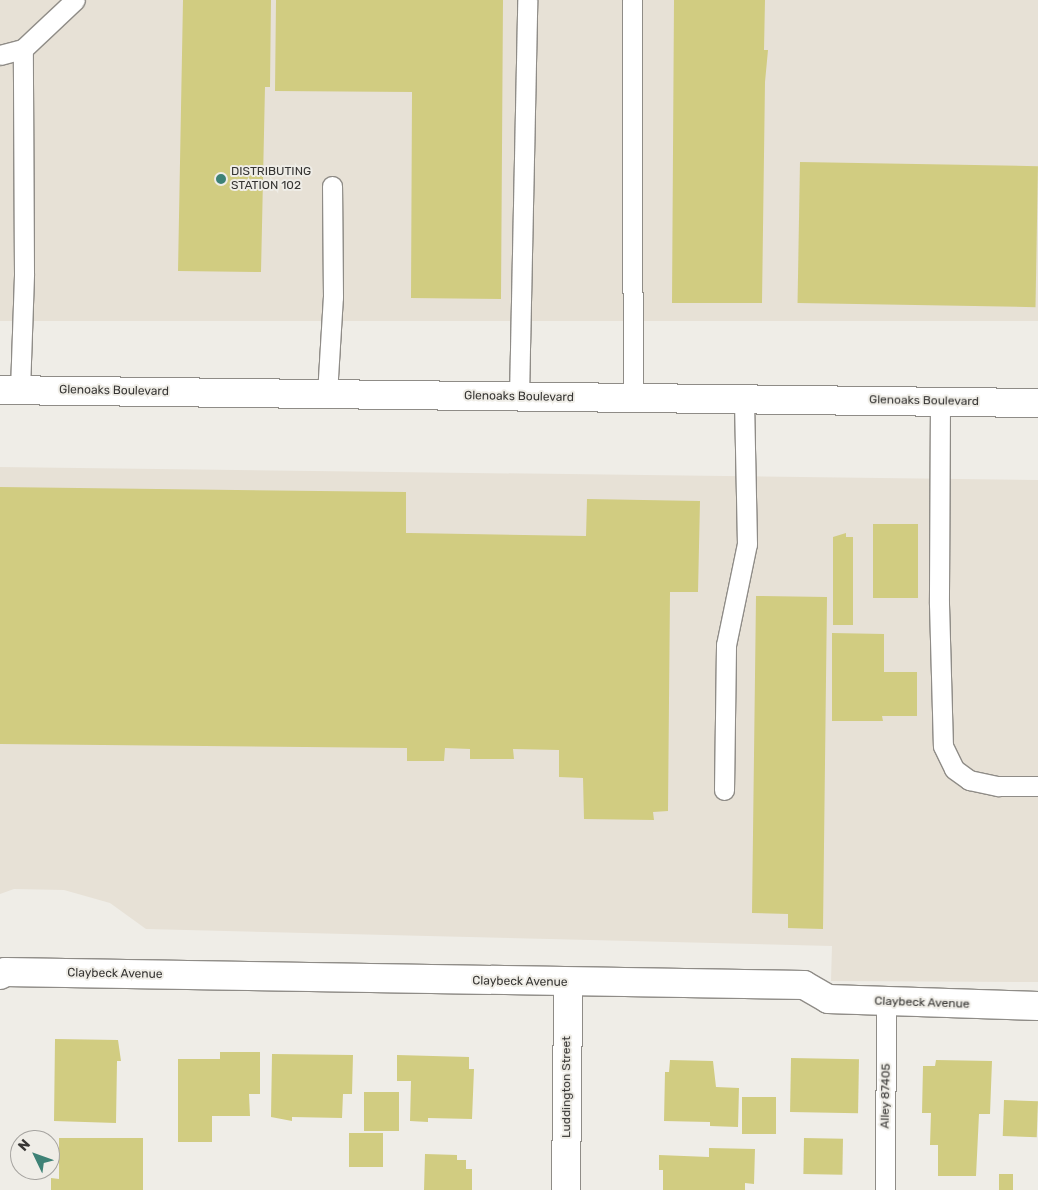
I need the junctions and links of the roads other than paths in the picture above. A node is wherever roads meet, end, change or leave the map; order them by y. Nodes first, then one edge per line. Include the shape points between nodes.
1 (75, 0) edge
2 (527, 0) edge
3 (632, 0) edge
4 (23, 49) junction
5 (0, 55) edge
6 (332, 186) dead end
7 (10, 390) edge
8 (327, 394) junction
9 (520, 397) junction
10 (633, 398) junction
11 (744, 399) junction
12 (940, 401) junction
13 (1038, 403) edge
14 (1038, 786) edge
15 (724, 790) dead end
16 (0, 975) edge
17 (568, 984) junction
18 (886, 1003) junction
19 (1038, 1006) edge
20 (566, 1190) edge
21 (885, 1190) edge

1 - 4 lane
2 - 9 lane
3 - 10 lane
4 - 5 lane
4 - 7 lane via 24,273
6 - 8 lane via 332,297
7 - 8 street, Glenoaks Boulevard
8 - 9 street, Glenoaks Boulevard
9 - 10 street, Glenoaks Boulevard
10 - 11 street, Glenoaks Boulevard
11 - 12 street, Glenoaks Boulevard
11 - 15 lane via 747,544 726,645
12 - 13 street, Glenoaks Boulevard
12 - 14 lane via 939,604 943,746 954,769 969,780 998,786
16 - 17 street, Claybeck Avenue via 5,972
17 - 18 street, Claybeck Avenue via 804,985 828,999
17 - 20 street, Luddington Street
18 - 19 street, Claybeck Avenue
18 - 21 lane, Alley 87405

